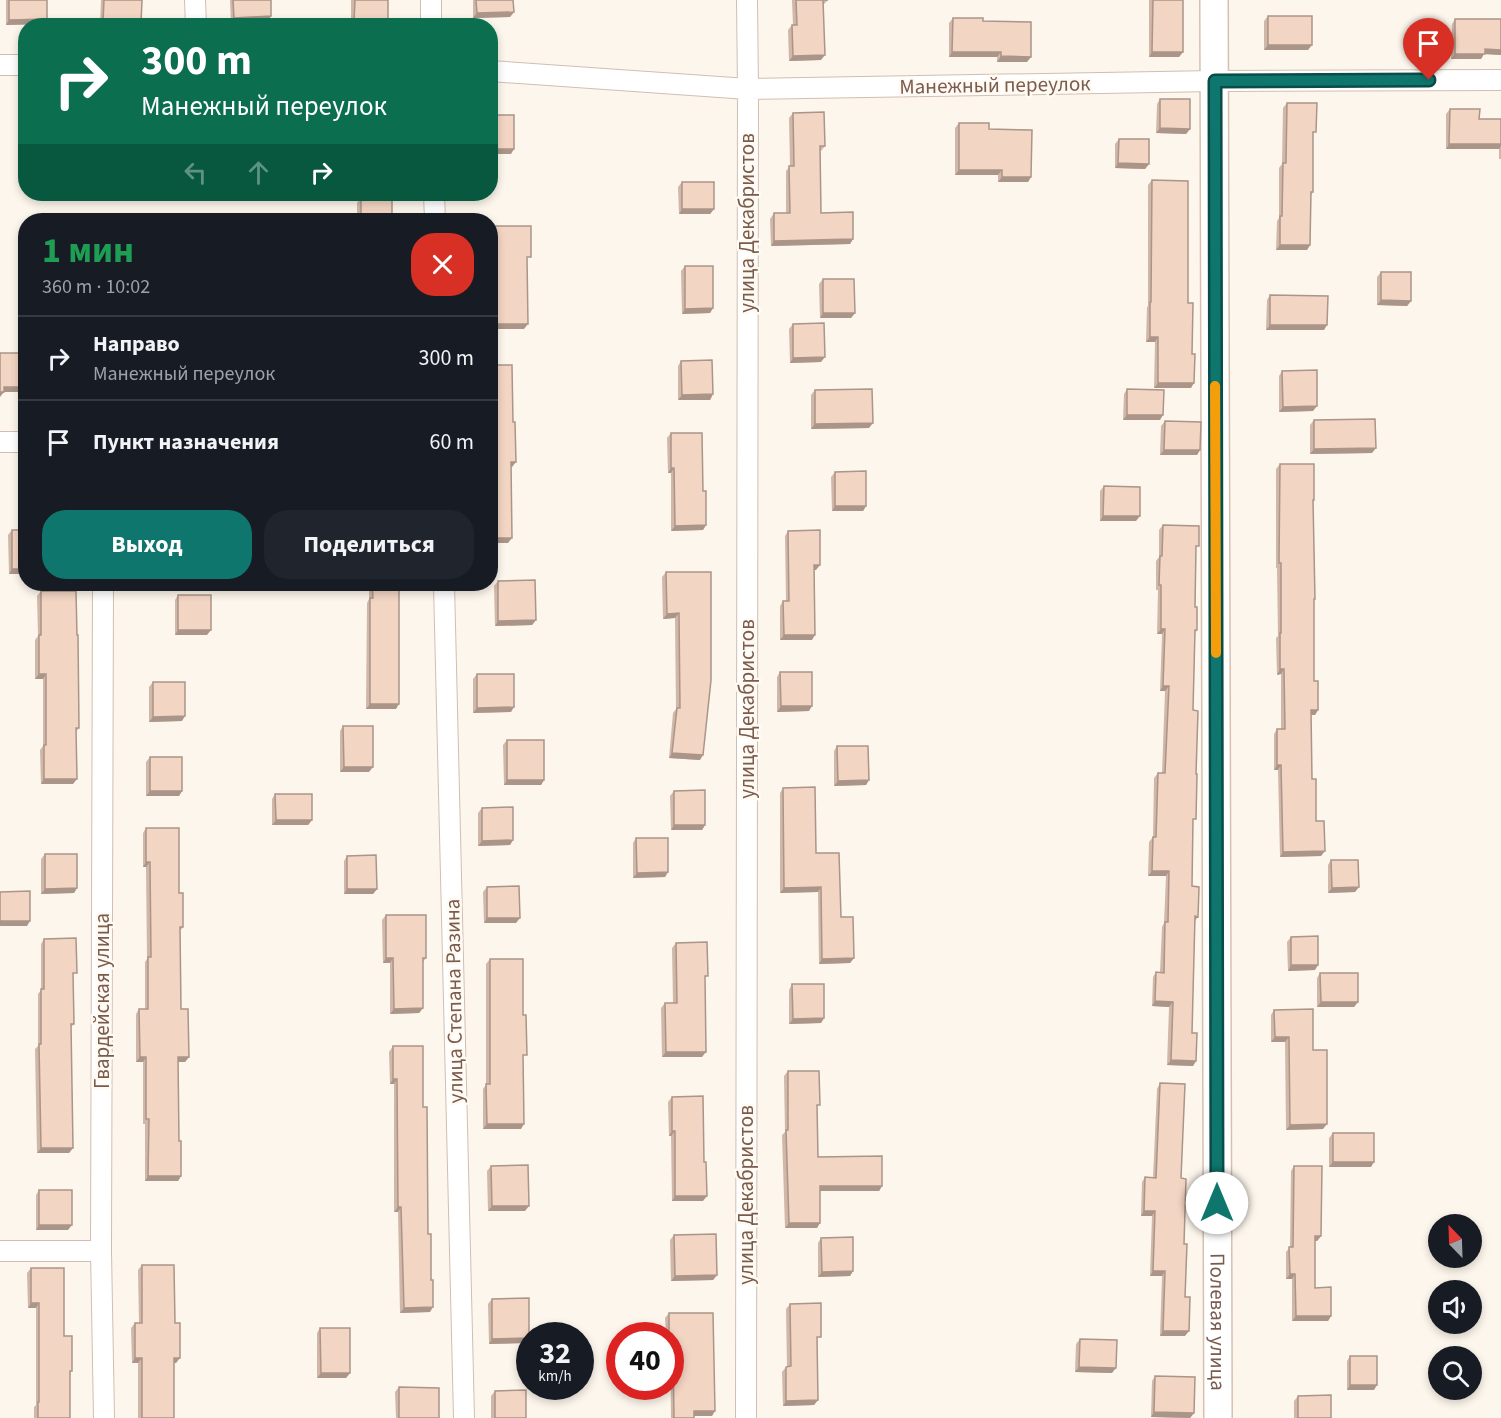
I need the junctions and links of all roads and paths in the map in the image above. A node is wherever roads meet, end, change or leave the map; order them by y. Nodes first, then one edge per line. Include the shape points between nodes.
1 (195, 0) edge
2 (431, 0) edge
3 (747, 0) edge
4 (1214, 0) edge
5 (196, 18) edge
6 (431, 18) edge
7 (0, 65) edge
8 (18, 65) edge
9 (498, 72) edge
10 (1501, 80) edge
11 (1215, 81) junction
12 (748, 88) junction
13 (0, 442) edge
14 (18, 442) edge
15 (103, 591) edge
16 (444, 591) edge
17 (0, 1251) edge
18 (101, 1251) junction
19 (104, 1418) edge
20 (464, 1418) edge
21 (746, 1418) edge
22 (1218, 1418) edge

1 - 5 street
2 - 6 street
3 - 12 street, улица Декабристов
4 - 11 street, Полевая улица
7 - 8 street
9 - 12 street, Манежный переулок
10 - 11 street, Манежный переулок
11 - 12 street, Манежный переулок
11 - 22 street, Полевая улица
12 - 21 street, улица Декабристов
13 - 14 street
15 - 18 street, Гвардейская улица
16 - 20 street, улица Степана Разина
17 - 18 street
18 - 19 street, Гвардейская улица

